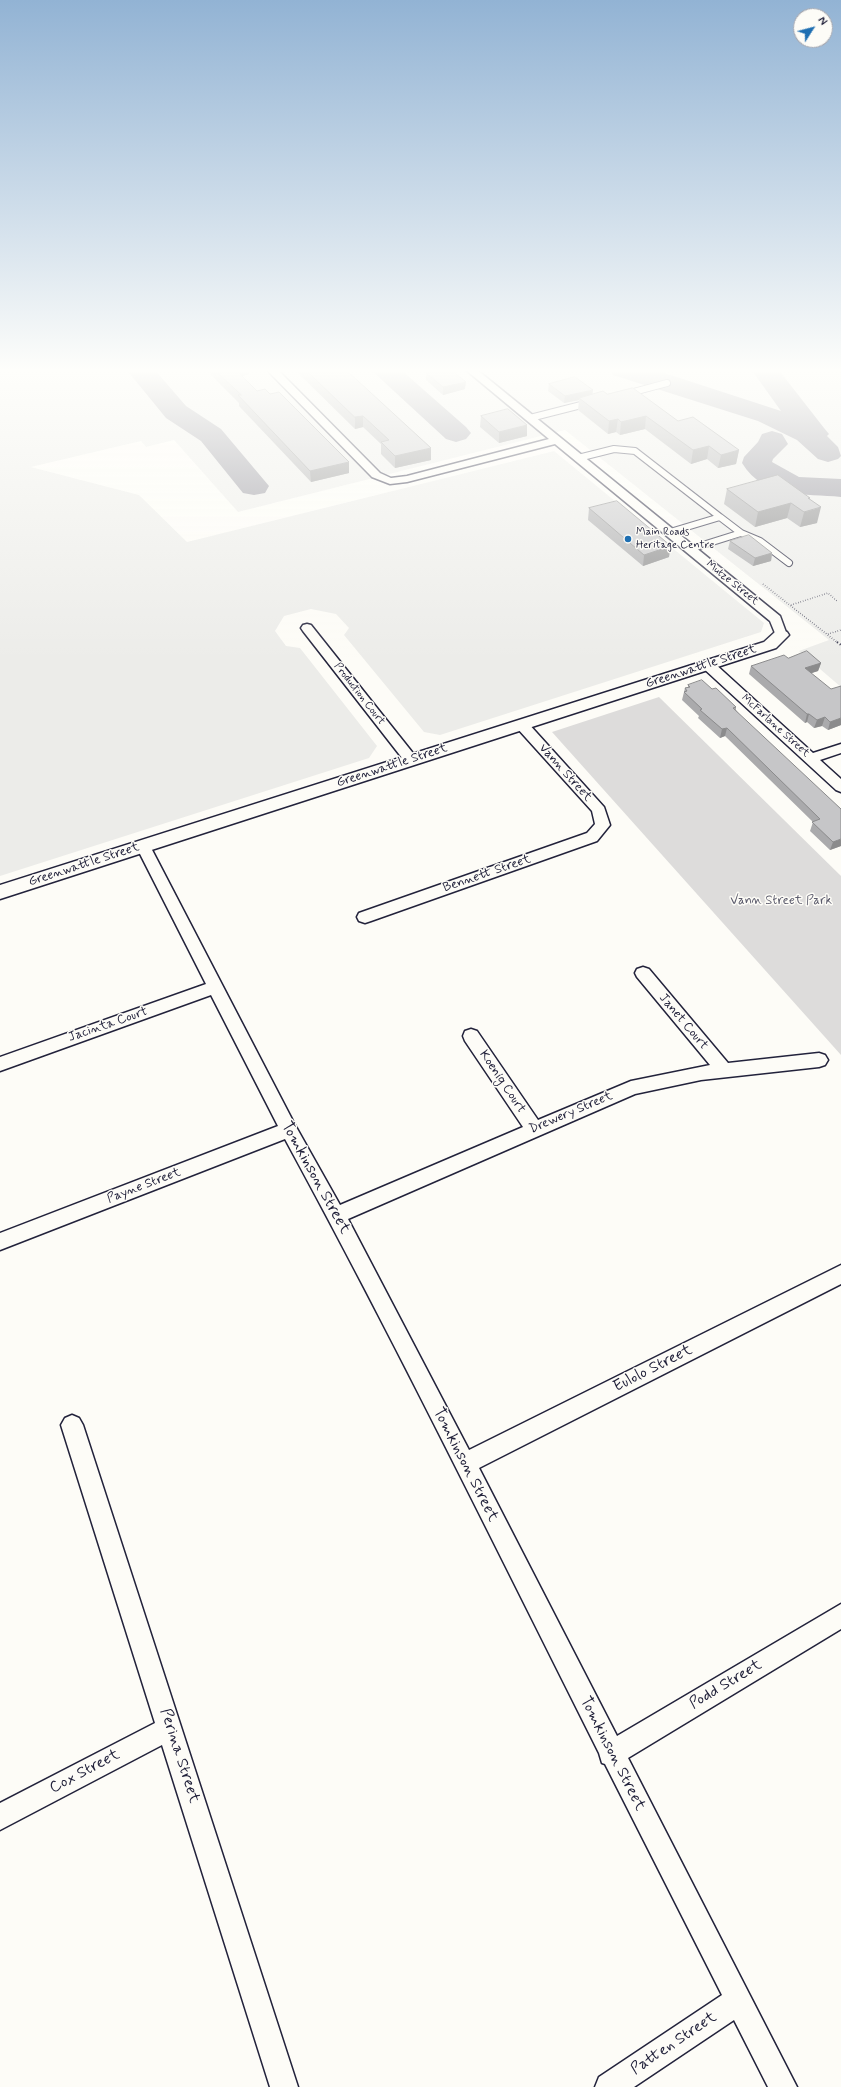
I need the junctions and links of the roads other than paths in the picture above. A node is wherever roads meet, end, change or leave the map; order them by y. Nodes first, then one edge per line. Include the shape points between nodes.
1 (367, 466) edge
2 (453, 466) edge
3 (588, 466) edge
4 (655, 466) edge
5 (720, 517) junction
6 (670, 532) junction
7 (741, 533) junction
8 (690, 549) junction
9 (789, 562) dead end
10 (307, 628) dead end
11 (782, 635) joint
12 (708, 665) junction
13 (522, 725) junction
14 (841, 748) edge
15 (811, 759) junction
16 (411, 760) junction
17 (841, 787) edge
18 (603, 825) joint
19 (143, 846) junction
20 (0, 892) edge
21 (365, 917) dead end
22 (643, 973) dead end
23 (216, 987) junction
24 (471, 1036) dead end
25 (819, 1060) dead end
26 (0, 1064) edge
27 (724, 1070) junction
28 (534, 1129) junction
29 (288, 1130) junction
30 (336, 1215) junction
31 (0, 1242) edge
32 (841, 1274) edge
33 (72, 1424) dead end
34 (465, 1464) junction
35 (841, 1616) edge
36 (170, 1728) junction
37 (612, 1754) junction
38 (0, 1816) edge
39 (738, 2000) junction
40 (284, 2087) edge
41 (609, 2087) edge
42 (783, 2087) edge

1 - 2 street via 376,475 390,481
3 - 6 street, Mutze Street
4 - 5 lane
5 - 6 lane
5 - 7 lane
6 - 8 street, Mutze Street
7 - 8 lane
7 - 9 lane via 760,540
8 - 11 street, Mutze Street via 776,619
10 - 16 street, Production Court
11 - 12 street, Greenwattle Street via 770,646
12 - 13 street, Greenwattle Street
12 - 15 street, McFarlane Street
13 - 16 street, Greenwattle Street
13 - 18 street, Vann Street via 599,810
14 - 15 street
15 - 17 street, McFarlane Street
16 - 19 street, Greenwattle Street
18 - 21 street, Bennett Street via 592,837
19 - 20 street, Greenwattle Street
19 - 23 street, Tomkinson Street
22 - 27 street, Janet Court
23 - 26 street, Jacinta Court
23 - 29 street, Tomkinson Street
24 - 28 street, Koenig Court
25 - 27 street, Drewery Street
27 - 28 street, Drewery Street via 660,1080 631,1088
28 - 30 street, Drewery Street
29 - 30 street, Tomkinson Street
29 - 31 street, Payne Street
30 - 34 street, Tomkinson Street
32 - 34 street, Eulolo Street
33 - 36 street, Perina Street
34 - 37 street, Tomkinson Street
35 - 37 street, Podd Street
36 - 38 street, Cox Street
36 - 40 street, Perina Street
37 - 39 street, Tomkinson Street
39 - 41 street, Patten Street
39 - 42 street, Tomkinson Street

